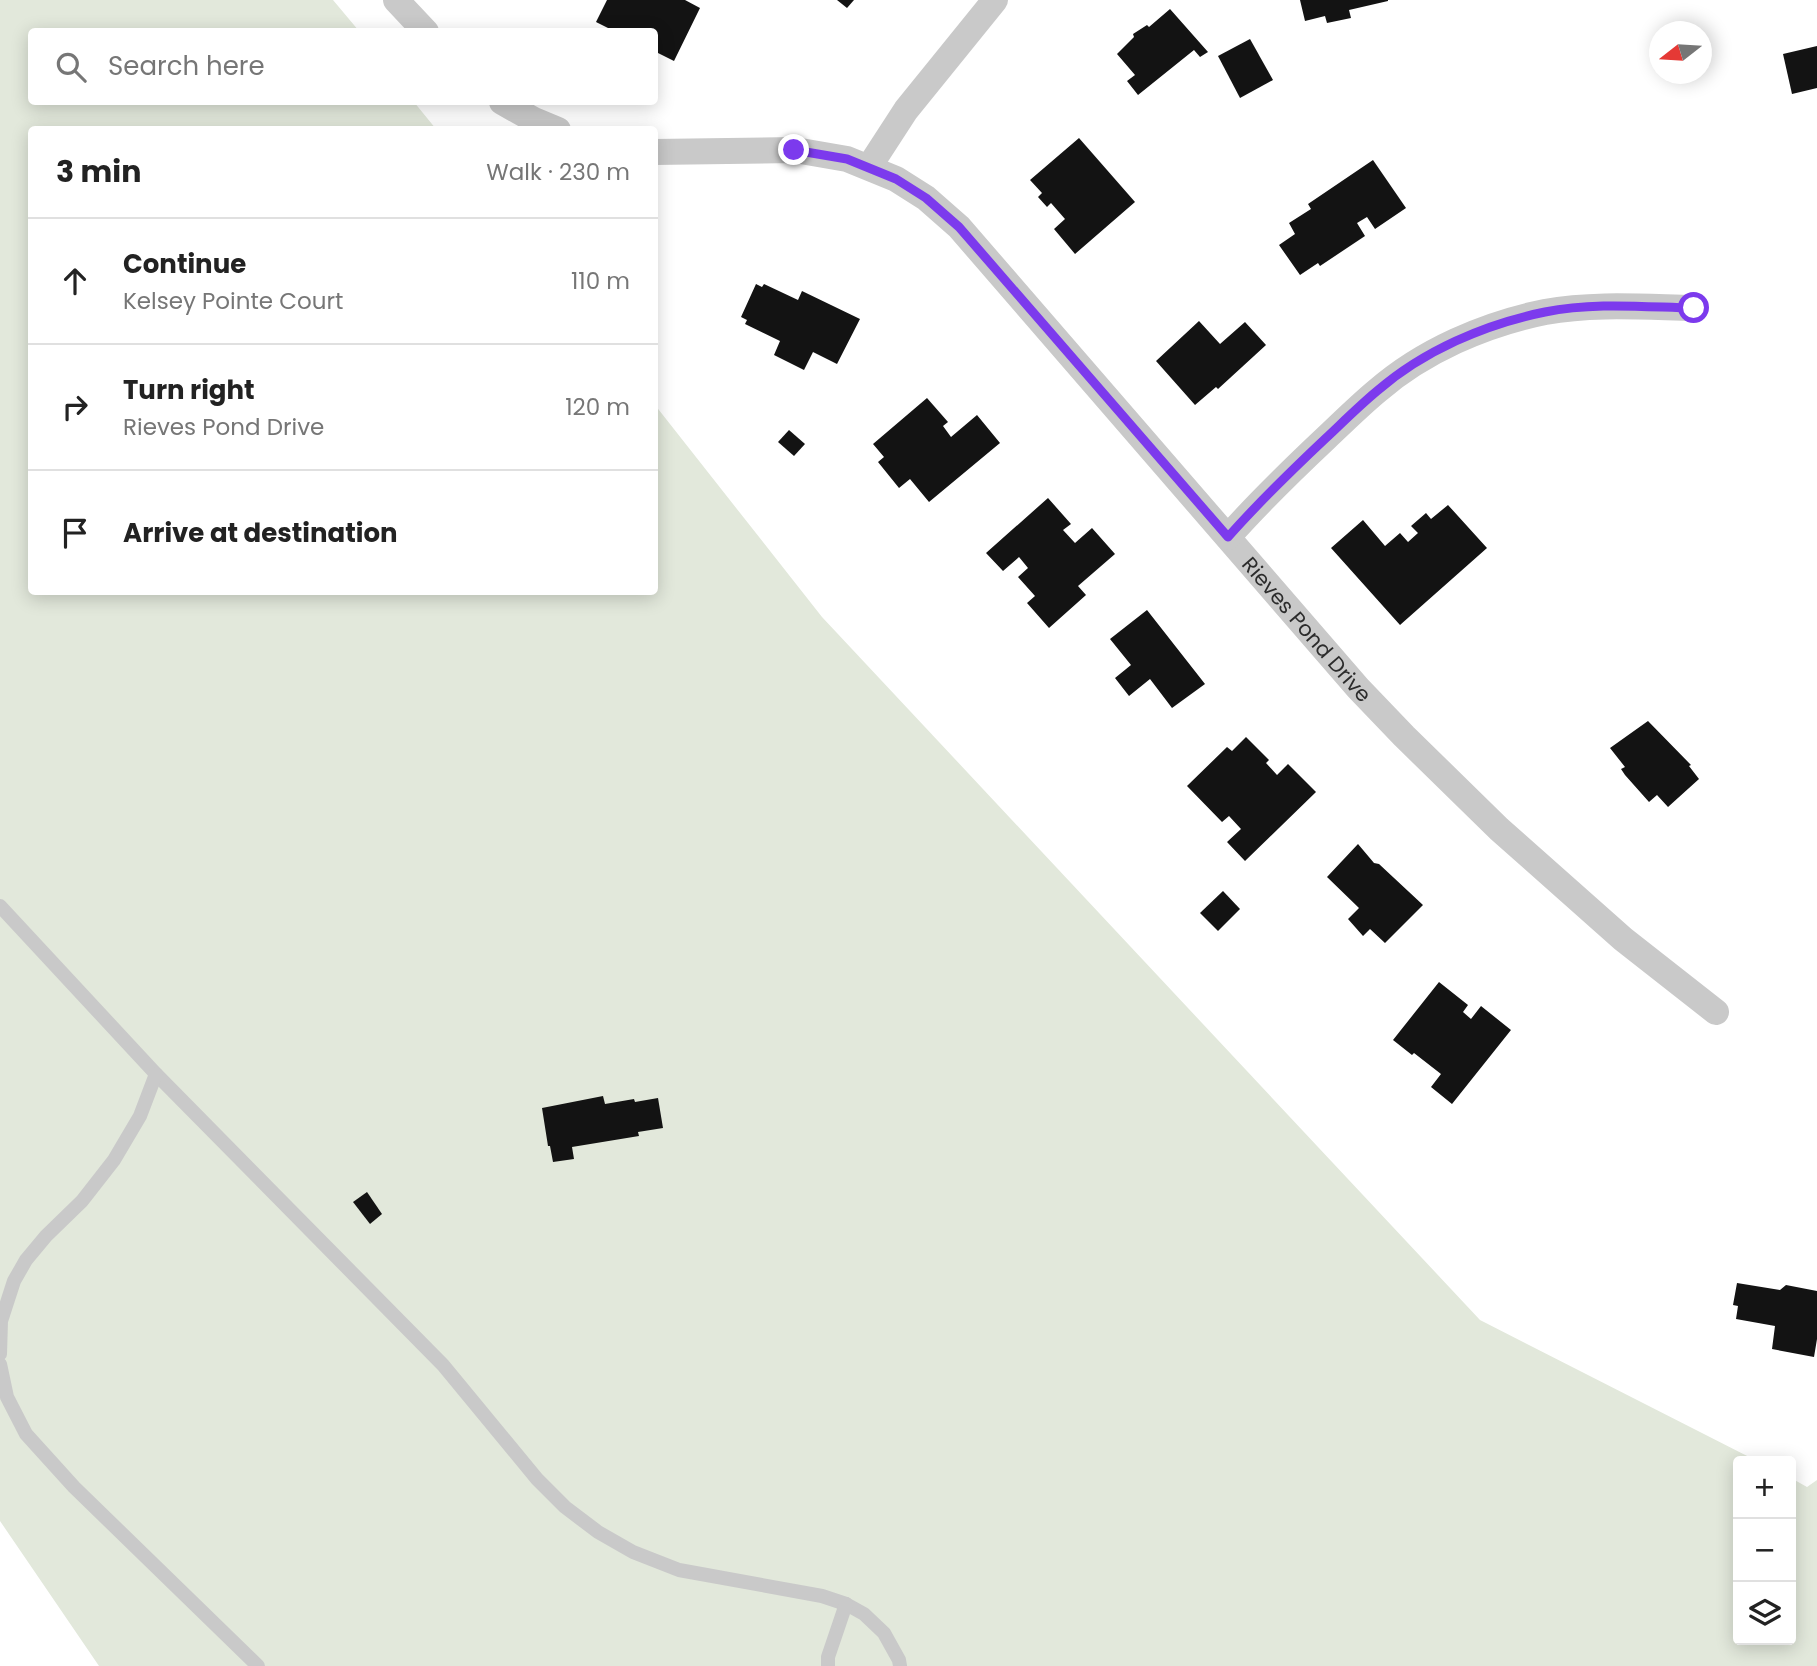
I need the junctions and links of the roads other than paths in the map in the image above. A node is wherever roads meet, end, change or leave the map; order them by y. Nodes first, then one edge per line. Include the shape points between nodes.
1 (396, 0) edge
2 (995, 0) edge
3 (422, 28) edge
4 (507, 105) edge
5 (548, 126) edge
6 (658, 152) edge
7 (869, 167) junction
8 (1694, 308) dead end
9 (1228, 537) junction
10 (0, 906) edge
11 (1716, 1012) dead end
12 (156, 1074) junction
13 (0, 1354) edge
14 (0, 1364) edge
15 (846, 1604) junction
16 (258, 1666) edge
17 (828, 1666) edge
18 (900, 1666) edge

1 - 3 street
2 - 7 street via 906,110
4 - 5 street
6 - 7 street, Rieves Pond Drive via 794,150
7 - 9 street, Rieves Pond Drive via 926,198 959,227
8 - 9 street via 1599,305 1545,312 1441,348 1377,390
9 - 11 street, Rieves Pond Drive via 1359,688 1461,792 1623,939
10 - 12 lane
12 - 13 lane via 140,1116 114,1160 26,1260 14,1281 1,1321
12 - 15 lane via 443,1365 565,1507 633,1552 679,1570
14 - 16 lane via 7,1397 26,1434 74,1487
15 - 17 lane
15 - 18 lane via 884,1633

